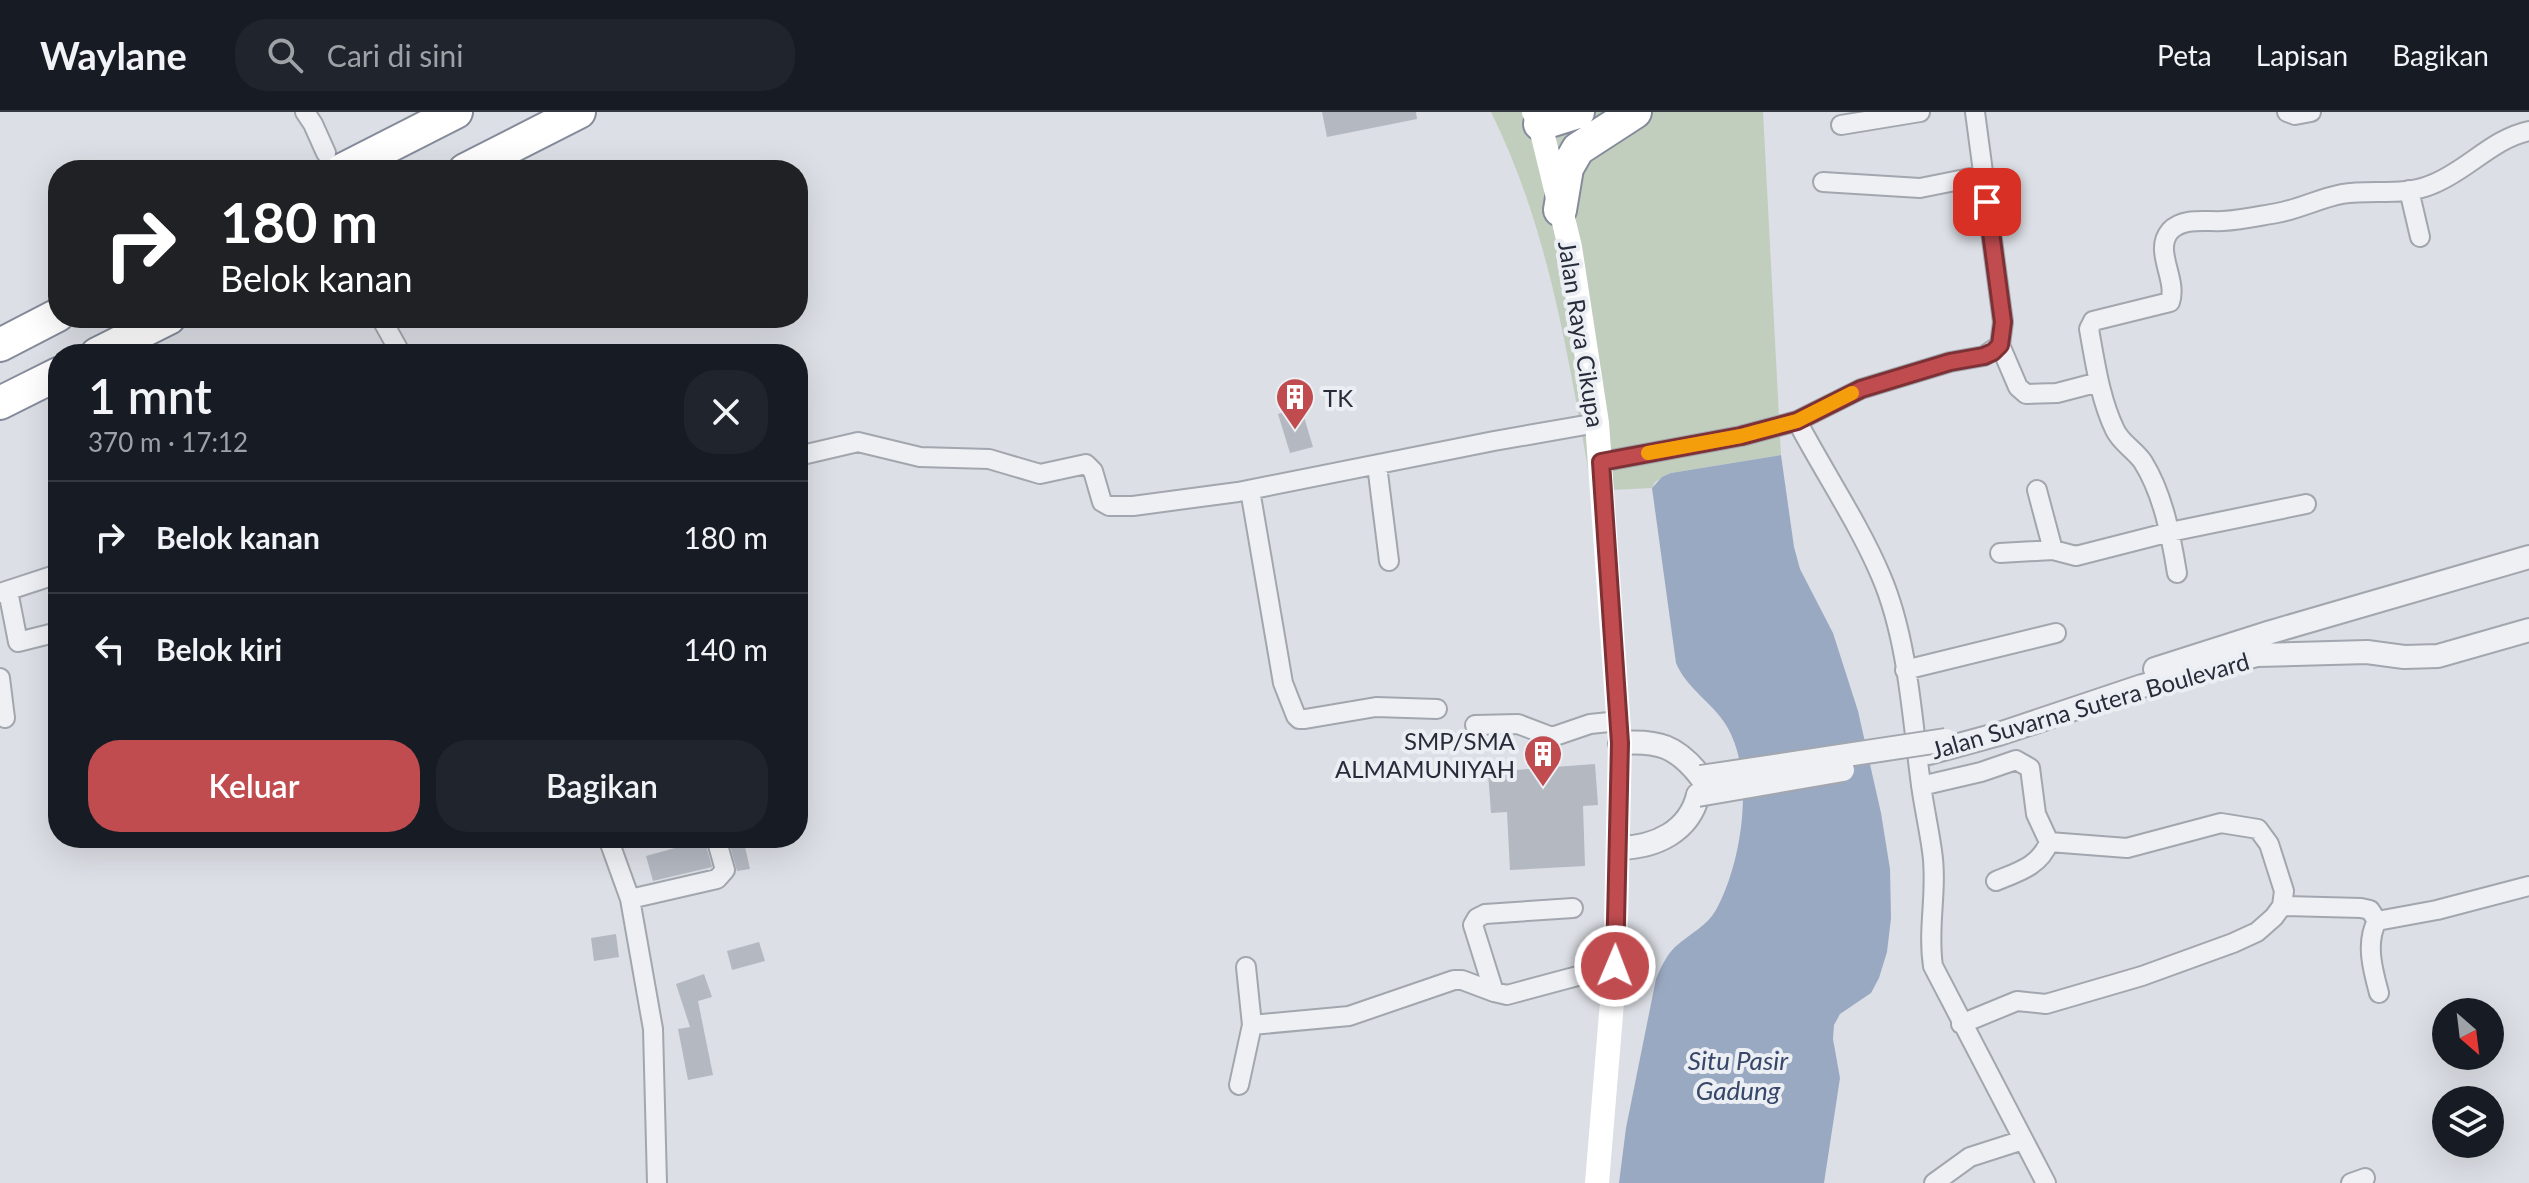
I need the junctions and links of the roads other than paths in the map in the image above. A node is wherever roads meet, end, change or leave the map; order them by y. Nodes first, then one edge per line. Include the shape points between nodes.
1 (305, 112) edge
2 (410, 112) edge
3 (456, 112) edge
4 (579, 112) edge
5 (597, 112) edge
6 (1578, 112) edge
7 (1635, 112) edge
8 (1920, 112) edge
9 (1975, 112) edge
10 (2287, 112) edge
11 (2311, 112) edge
12 (1537, 118) edge
13 (1841, 125) dead end
14 (2529, 131) edge
15 (542, 132) junction
16 (334, 160) edge
17 (342, 160) edge
18 (345, 160) edge
19 (485, 160) edge
20 (1985, 175) junction
21 (1823, 182) dead end
22 (2409, 190) junction
23 (1560, 210) junction
24 (2420, 237) dead end
25 (48, 320) edge
26 (149, 328) edge
27 (117, 344) edge
28 (0, 345) edge
29 (2000, 345) junction
30 (48, 379) edge
31 (2099, 382) junction
32 (0, 403) edge
33 (1797, 421) junction
34 (1597, 423) junction
35 (808, 454) edge
36 (1601, 462) junction
37 (1377, 465) junction
38 (1250, 490) junction
39 (2037, 490) dead end
40 (2306, 504) dead end
41 (2170, 532) junction
42 (2053, 550) junction
43 (2000, 553) dead end
44 (2529, 557) edge
45 (1389, 561) dead end
46 (2177, 573) dead end
47 (48, 577) edge
48 (4, 592) edge
49 (2529, 630) edge
50 (2056, 633) dead end
51 (48, 635) edge
52 (9, 645) edge
53 (1905, 670) junction
54 (0, 678) edge
55 (1437, 709) dead end
56 (5, 718) dead end
57 (1475, 725) dead end
58 (1619, 732) junction
59 (1700, 786) junction
60 (1921, 786) junction
61 (2049, 842) junction
62 (612, 848) edge
63 (719, 848) edge
64 (1620, 848) junction
65 (1996, 881) dead end
66 (2529, 886) edge
67 (630, 899) junction
68 (2282, 906) junction
69 (1573, 908) dead end
70 (2377, 921) junction
71 (1615, 966) junction
72 (1246, 967) dead end
73 (1494, 992) junction
74 (2379, 993) dead end
75 (1961, 1024) junction
76 (1252, 1025) junction
77 (1239, 1085) dead end
78 (2023, 1140) junction
79 (657, 1183) edge
80 (1597, 1183) edge
81 (1934, 1183) edge
82 (2046, 1183) edge

1 - 16 street
2 - 17 highway
3 - 18 highway
4 - 15 highway
5 - 15 highway
6 - 12 highway
7 - 23 highway via 1578,149 1567,168
8 - 13 street
9 - 20 street
10 - 11 street
12 - 23 main road, Jalan Raya Cikupa
14 - 22 street via 2497,142 2443,180
15 - 19 highway
20 - 21 street via 1920,188
20 - 29 street via 2002,303
22 - 24 street
22 - 31 street via 2347,193 2291,210 2178,225 2164,241 2170,302 2113,314 2090,325
23 - 34 main road, Jalan Raya Cikupa
25 - 28 highway
26 - 27 highway
29 - 31 street via 2026,394 2057,393
29 - 33 street via 1984,356 1861,389
30 - 32 highway
31 - 41 street via 2115,429 2144,464
33 - 36 street
33 - 53 street via 1881,577
34 - 36 main road, Jalan Raya Cikupa
34 - 37 street
35 - 38 street via 858,442 920,457 989,459 1040,474 1086,464 1102,502 1109,506
36 - 58 main road, Jalan Raya Cikupa
37 - 38 street
37 - 45 street
38 - 55 street via 1283,683 1296,716 1384,707
39 - 42 street
40 - 41 street
41 - 42 street via 2076,556
41 - 46 street
42 - 43 street
44 - 59 street, Jalan Suvarna Sutera Boulevard, bridge via 2238,642 1946,740
47 - 48 street
48 - 52 street
49 - 59 street, Jalan Suvarna Sutera Boulevard, bridge via 2438,656 2257,655 1926,754 1770,784
50 - 53 street
51 - 52 street
53 - 60 street
54 - 56 street
57 - 58 street via 1522,725 1552,737 1590,724
58 - 59 street via 1687,758
58 - 64 main road, Jalan Raya Cikupa
59 - 64 street via 1680,827 1660,842
60 - 61 street via 2016,760 2030,768 2036,814
60 - 75 street via 1933,854 1929,943 1933,966
61 - 65 street via 2031,866
61 - 68 street via 2127,848 2221,823 2258,829 2277,864
62 - 67 street
63 - 67 street via 725,870 717,879
64 - 71 main road, Jalan Raya Cikupa
66 - 70 street
67 - 79 street via 653,1029
68 - 70 street via 2361,908 2375,914
68 - 75 street via 2257,932 2220,948 2046,1004 2017,1001
69 - 73 street via 1477,918 1473,925
70 - 74 street via 2371,957
71 - 73 street via 1507,995
71 - 80 main road, Jalan Raya Cikupa
72 - 76 street
73 - 76 street via 1454,980 1349,1016
75 - 78 street
76 - 77 street
78 - 81 street via 1970,1157
78 - 82 street

